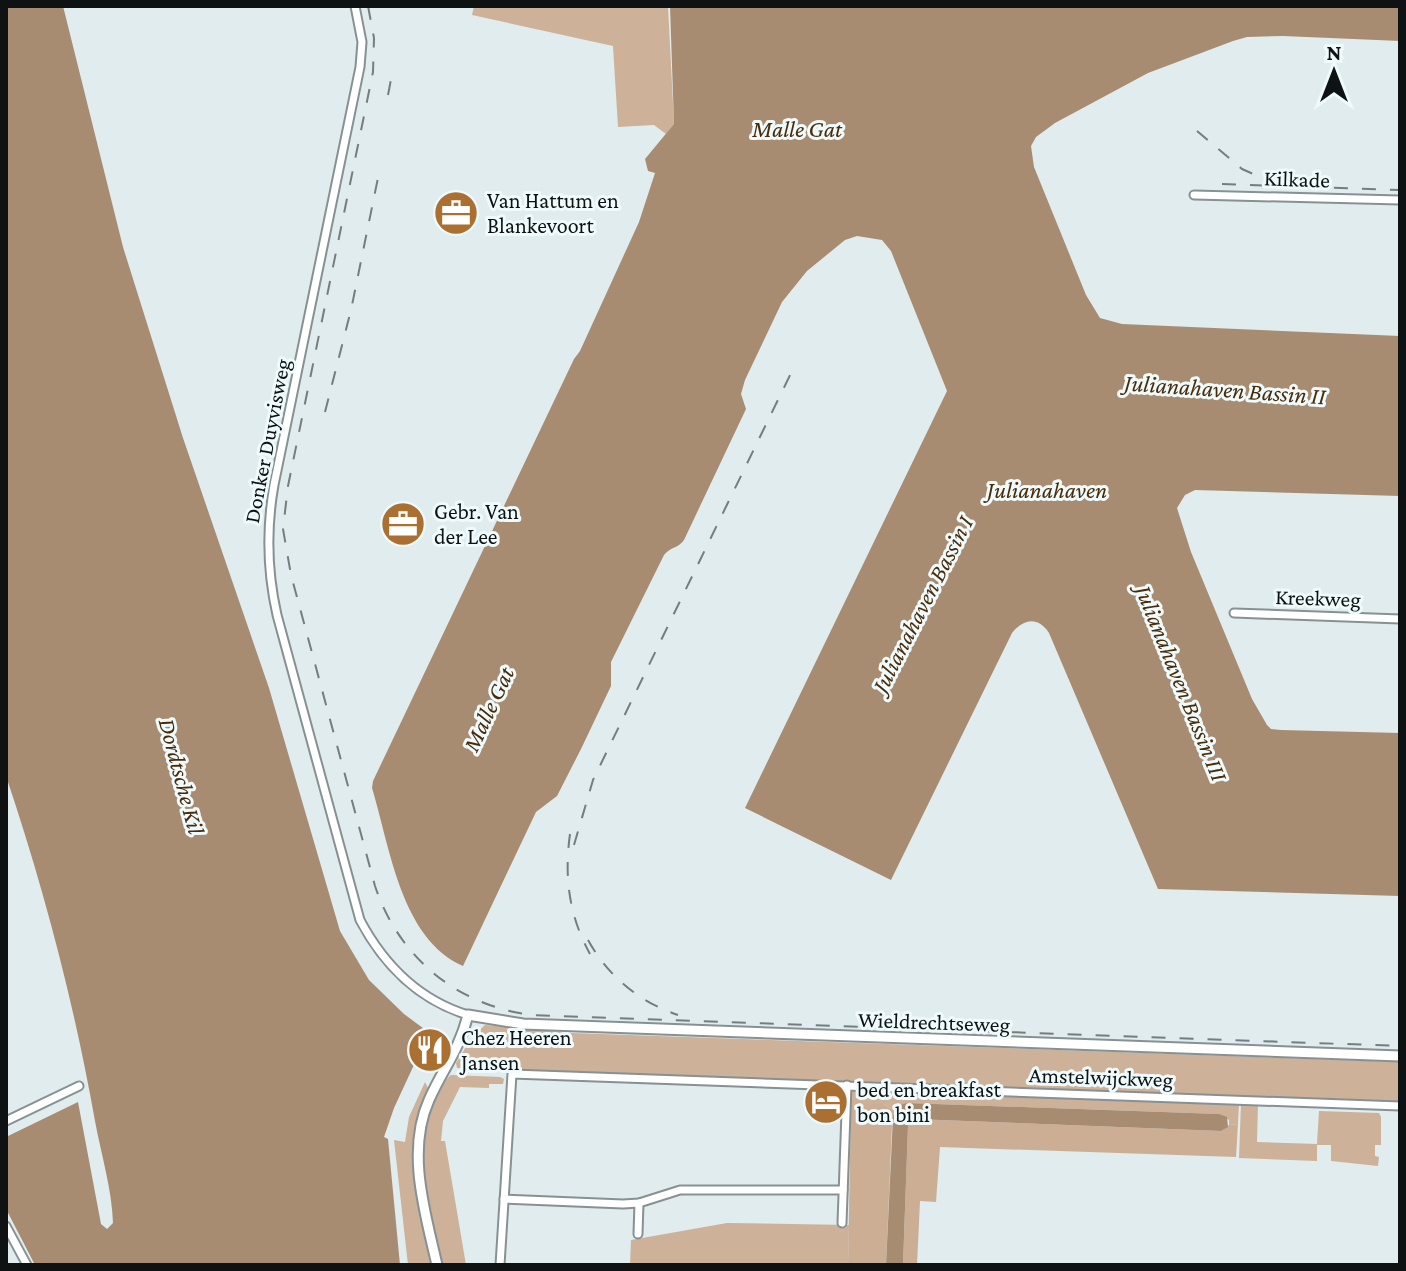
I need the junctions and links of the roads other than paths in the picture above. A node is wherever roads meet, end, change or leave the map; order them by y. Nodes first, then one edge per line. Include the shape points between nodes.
1 (355, 6) edge
2 (1194, 195) dead end
3 (1400, 200) edge
4 (1234, 613) dead end
5 (1400, 619) edge
6 (468, 1015) junction
7 (1400, 1056) edge
8 (847, 1085) junction
9 (79, 1086) dead end
10 (1400, 1106) edge
11 (6, 1121) edge
12 (843, 1190) junction
13 (504, 1199) junction
14 (639, 1203) junction
15 (842, 1223) dead end
16 (6, 1226) edge
17 (638, 1234) dead end
18 (27, 1265) edge
19 (437, 1265) edge
20 (500, 1265) edge

1 - 6 street, Donker Duyvisweg via 362,42 360,67 274,485 268,568 360,920 395,971 414,988 439,1005
2 - 3 street, Kilkade
4 - 5 street, Kreekweg
6 - 7 street, Wieldrechtseweg via 523,1024
6 - 19 street via 458,1049 430,1097 417,1134
8 - 10 street, Amstelwijckweg
8 - 12 street
8 - 13 street, Amstelwijckweg via 512,1074
9 - 11 street
12 - 14 street via 680,1190
12 - 15 street
13 - 14 street
13 - 20 street
14 - 17 street
16 - 18 street

